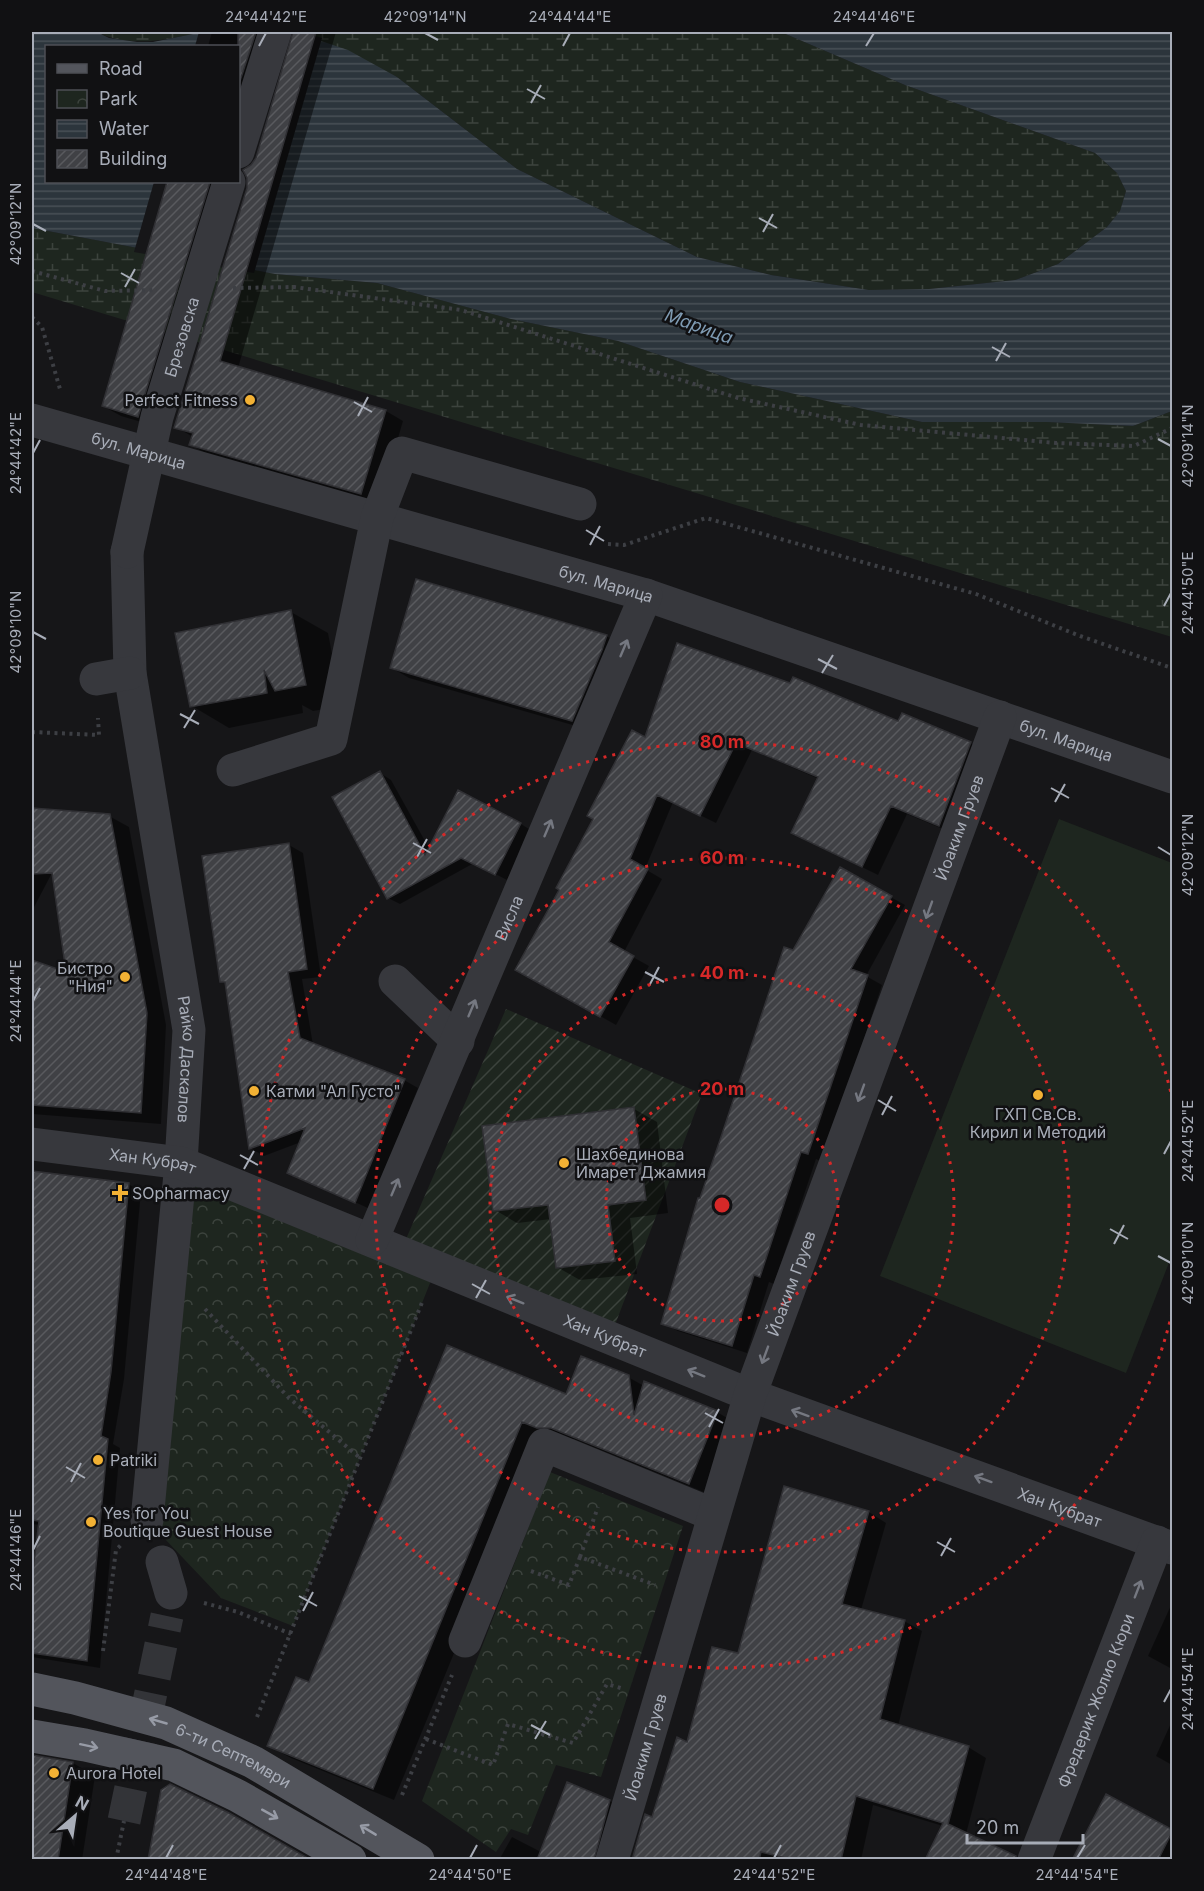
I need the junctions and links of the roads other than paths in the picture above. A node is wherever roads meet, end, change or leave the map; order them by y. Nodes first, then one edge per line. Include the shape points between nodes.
1 (275, 32) edge
2 (240, 146) edge
3 (229, 183) edge
4 (32, 420) edge
5 (580, 504) dead end
6 (377, 518) junction
7 (646, 596) junction
8 (130, 673) junction
9 (96, 679) dead end
10 (1000, 717) junction
11 (234, 770) dead end
12 (1173, 777) edge
13 (395, 981) dead end
14 (458, 1041) junction
15 (32, 1144) edge
16 (181, 1163) junction
17 (372, 1240) junction
18 (750, 1395) junction
19 (714, 1515) junction
20 (147, 1520) road end
21 (1165, 1545) edge
22 (162, 1562) dead end
23 (184, 1597) tunnel mouth
24 (465, 1641) road end
25 (32, 1689) edge
26 (32, 1736) edge
27 (350, 1860) edge
28 (418, 1860) edge
29 (612, 1860) edge
30 (1034, 1860) edge

1 - 2 street
3 - 8 street, Брезовска, bridge via 157,417 127,552
4 - 6 street, бул. Марица
5 - 6 street via 402,453
6 - 7 street, бул. Марица
6 - 11 street via 332,739
7 - 10 street, бул. Марица
14 -> 7 street, Висла
8 - 9 street
8 - 16 street, Райко Даскалов via 189,1030
10 - 12 street, бул. Марица
10 -> 18 street, Йоаким Груев
13 - 14 street
17 -> 14 street, Висла
15 - 16 street, Хан Кубрат
16 - 17 street, Хан Кубрат
16 - 20 street, Райко Даскалов
18 -> 17 street, Хан Кубрат
18 - 19 street, Йоаким Груев
21 -> 18 street, Хан Кубрат
19 - 24 street via 544,1444
19 - 29 street, Йоаким Груев
30 -> 21 street, Фредерик Жолио Кюри
22 - 23 street
28 -> 25 main road, 6-ти Септември via 253,1762 166,1723
26 -> 27 main road, 6-ти Септември via 174,1766 238,1796

